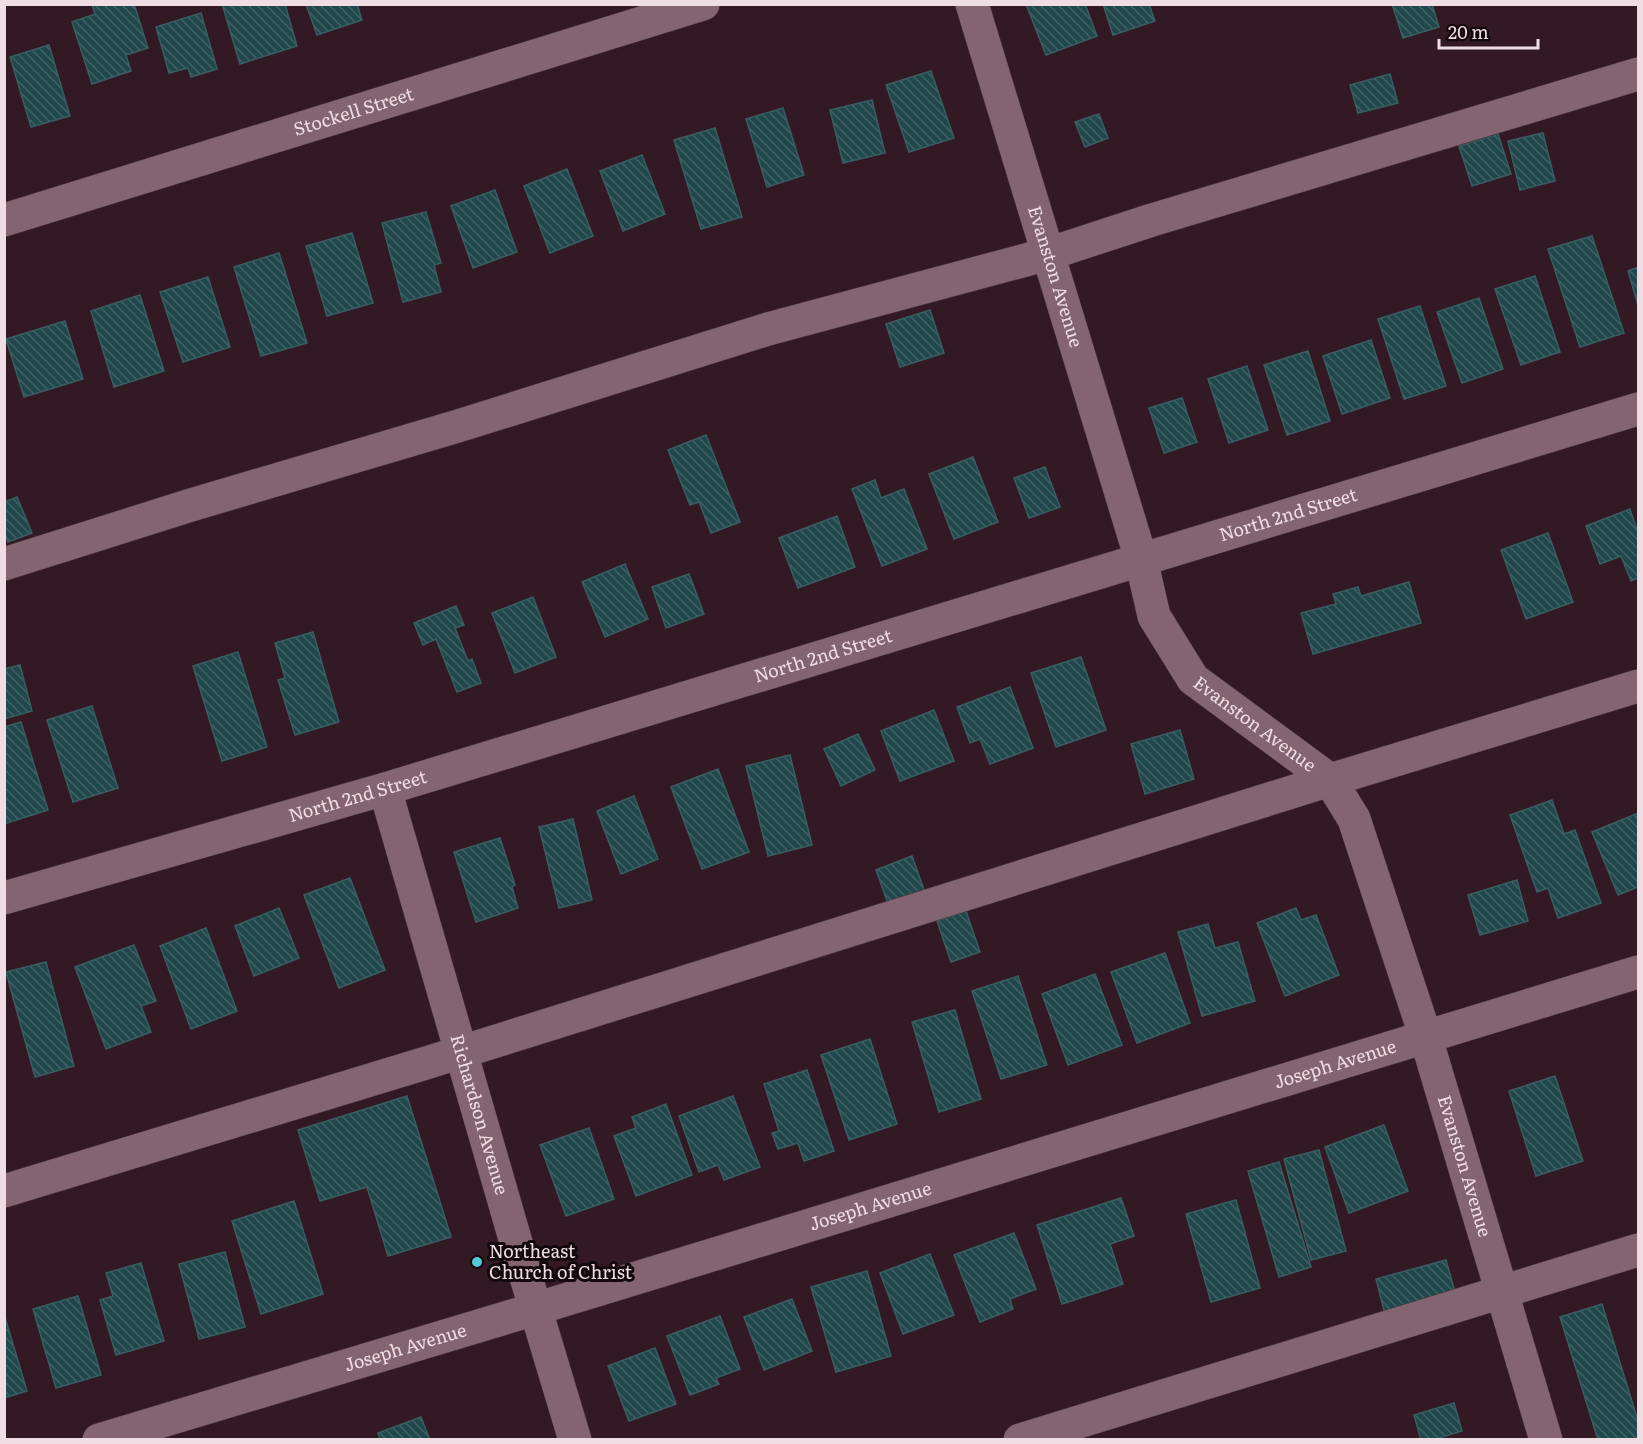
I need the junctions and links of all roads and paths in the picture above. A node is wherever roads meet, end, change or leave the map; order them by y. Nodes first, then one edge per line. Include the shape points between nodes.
1 (703, 4) edge
2 (972, 4) edge
3 (1638, 74) edge
4 (4, 220) edge
5 (1048, 254) junction
6 (1638, 410) edge
7 (1141, 559) junction
8 (4, 564) edge
9 (1638, 686) edge
10 (1330, 780) junction
11 (385, 789) junction
12 (4, 898) edge
13 (1638, 972) edge
14 (1426, 1038) junction
15 (460, 1052) junction
16 (4, 1191) edge
17 (1638, 1250) edge
18 (1502, 1292) junction
19 (535, 1309) junction
20 (99, 1440) edge
21 (575, 1440) edge
22 (1020, 1440) edge
23 (1546, 1440) edge

1 - 4 street, Stockell Street
2 - 5 street, Evanston Avenue
3 - 5 street
5 - 7 street, Evanston Avenue
5 - 8 street via 768,329
6 - 7 street, North 2nd Street
7 - 10 street, Evanston Avenue via 1154,616 1194,680
7 - 11 street, North 2nd Street
9 - 10 street
10 - 14 street, Evanston Avenue via 1354,819
10 - 15 street
11 - 12 street, North 2nd Street
11 - 15 street, Richardson Avenue
13 - 14 street, Joseph Avenue
14 - 18 street, Evanston Avenue
14 - 19 street, Joseph Avenue
15 - 16 street
15 - 19 street, Richardson Avenue
17 - 18 street
18 - 22 street
18 - 23 street, Evanston Avenue
19 - 20 street, Joseph Avenue
19 - 21 street, Richardson Avenue

